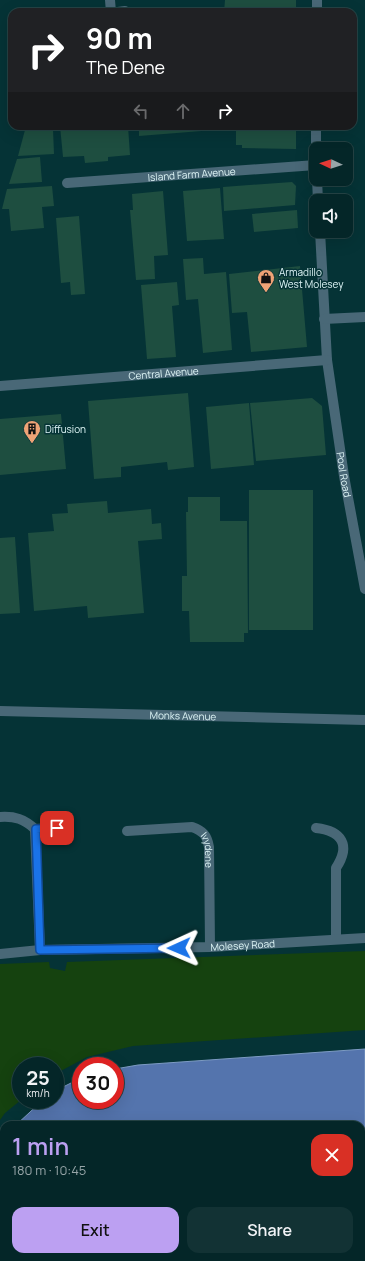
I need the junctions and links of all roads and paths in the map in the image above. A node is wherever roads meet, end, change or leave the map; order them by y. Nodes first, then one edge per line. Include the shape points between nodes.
1 (316, 130) edge
2 (316, 142) edge
3 (309, 165) edge
4 (67, 182) dead end
5 (320, 238) edge
6 (365, 317) edge
7 (324, 319) junction
8 (327, 360) junction
9 (0, 386) edge
10 (363, 574) edge
11 (365, 589) edge
12 (0, 712) edge
13 (365, 720) edge
14 (0, 817) edge
15 (68, 827) dead end
16 (316, 828) dead end
17 (36, 829) junction
18 (128, 831) dead end
19 (365, 938) edge
20 (336, 939) junction
21 (210, 947) junction
22 (40, 950) junction
23 (0, 954) edge

1 - 2 street
3 - 4 street, Island Farm Avenue
5 - 7 street, Pool Road
6 - 7 street
7 - 8 street, Pool Road
8 - 9 street, Central Avenue
8 - 10 street, Pool Road via 344,476
10 - 11 street, Pool Road
12 - 13 street, Monks Avenue
14 - 17 street via 14,816
15 - 17 street
16 - 20 street via 336,833 341,837 343,846 342,859 336,868
17 - 22 street
18 - 21 street, Ivydene via 192,827 201,830 207,837 210,847
19 - 20 street, Molesey Road
20 - 21 street, Molesey Road
21 - 22 street, Molesey Road
22 - 23 street, Molesey Road

